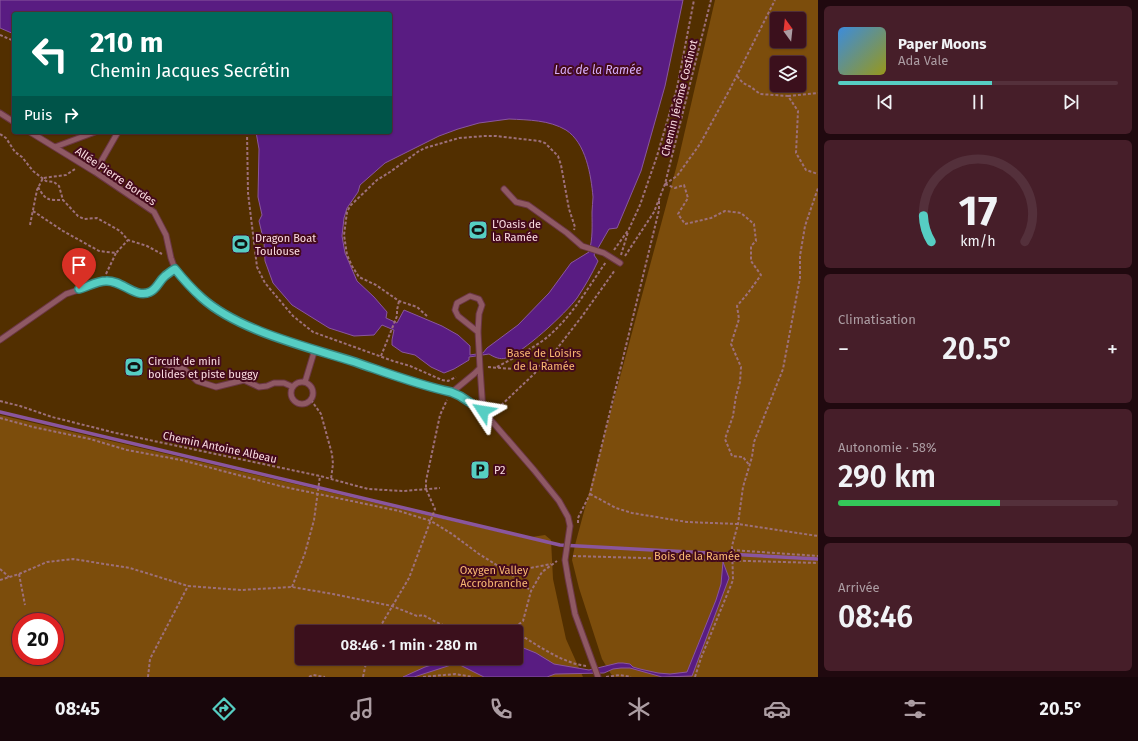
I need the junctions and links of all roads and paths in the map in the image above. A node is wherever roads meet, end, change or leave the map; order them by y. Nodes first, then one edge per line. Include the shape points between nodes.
1 (694, 0) edge
2 (711, 0) edge
3 (775, 0) edge
4 (0, 35) edge
5 (12, 40) edge
6 (737, 76) junction
7 (818, 92) edge
8 (788, 96) junction
9 (0, 113) edge
10 (12, 121) edge
11 (0, 134) edge
12 (33, 134) edge
13 (83, 134) edge
14 (117, 134) edge
15 (247, 134) edge
16 (55, 147) junction
17 (83, 164) junction
18 (95, 172) junction
19 (818, 174) edge
20 (42, 178) junction
21 (665, 184) junction
22 (38, 187) junction
23 (818, 188) edge
24 (504, 189) dead end
25 (63, 200) junction
26 (33, 211) junction
27 (30, 225) dead end
28 (629, 229) junction
29 (571, 236) junction
30 (128, 240) junction
31 (116, 253) junction
32 (610, 257) junction
33 (171, 258) junction
34 (620, 264) joint
35 (175, 269) junction
36 (106, 281) junction
37 (399, 301) junction
38 (583, 315) dead end
39 (427, 316) dead end
40 (478, 332) junction
41 (0, 340) edge
42 (315, 349) junction
43 (381, 356) junction
44 (165, 364) dead end
45 (539, 366) junction
46 (497, 367) junction
47 (480, 368) junction
48 (459, 375) dead end
49 (305, 382) junction
50 (292, 387) junction
51 (451, 392) junction
52 (311, 400) junction
53 (0, 401) edge
54 (483, 411) junction
55 (488, 417) junction
56 (0, 418) edge
57 (750, 466) junction
58 (320, 476) junction
59 (330, 479) junction
60 (440, 488) dead end
61 (426, 489) junction
62 (317, 494) junction
63 (590, 494) junction
64 (578, 518) dead end
65 (431, 521) junction
66 (738, 524) junction
67 (818, 536) edge
68 (732, 551) junction
69 (818, 556) edge
70 (732, 559) junction
71 (565, 560) junction
72 (553, 563) junction
73 (818, 563) edge
74 (499, 567) junction
75 (0, 569) edge
76 (19, 574) junction
77 (9, 577) junction
78 (0, 580) edge
79 (188, 586) junction
80 (292, 587) junction
81 (531, 591) junction
82 (25, 605) dead end
83 (392, 606) junction
84 (380, 625) edge
85 (443, 625) edge
86 (518, 625) edge
87 (523, 636) edge
88 (365, 665) edge
89 (593, 665) junction
90 (597, 676) edge
91 (148, 677) edge
92 (309, 677) edge
93 (325, 677) edge
94 (362, 677) edge
95 (423, 677) edge
96 (473, 677) edge
97 (606, 677) edge
98 (631, 677) edge
99 (695, 677) edge

1 - 28 path via 677,88 649,183
2 - 21 path, Chemin Jérôme Costinot
3 - 6 path
4 - 5 path
6 - 8 path via 760,94
6 - 21 path via 700,144 677,176
7 - 8 path
8 - 19 path via 798,110 796,153 806,170
9 - 10 lane
11 - 20 path
12 - 16 lane, Allée Pierre Bordes
13 - 16 lane
14 - 18 lane
15 - 43 path via 248,193 257,267 265,283 293,316 313,332
16 - 17 lane, Allée Pierre Bordes
17 - 18 lane, Allée Pierre Bordes
17 - 20 path via 66,175
18 - 33 lane, Allée Pierre Bordes via 154,212 166,235
20 - 22 path
20 - 25 path via 58,186
21 - 57 path via 675,188 684,185 688,198 678,214 685,224 711,218 725,211 741,213 754,224 756,241 751,246 750,261 761,275 737,306 739,319 731,344 741,367 740,382 734,416 725,439 732,456 743,457
21 - 63 path, Chemin Jérôme Costinot via 659,199 659,210
22 - 25 path via 45,198
22 - 26 path
23 - 57 path via 805,226 800,256 800,278 783,369 754,442
24 - 29 lane via 516,202 528,205
25 - 30 path via 78,216 84,219 97,218 120,231
26 - 27 path
26 - 31 path via 99,251
28 - 32 path
28 - 34 path via 622,248
29 - 32 lane via 582,246
29 - 37 path via 576,227 569,209 561,165 558,156 546,143 496,136 459,138 425,148 377,180 347,212 344,235 347,255 359,277
30 - 31 path
30 - 33 path
31 - 36 path
32 - 34 lane
32 - 46 path via 584,296 552,334
33 - 35 lane, Allée Pierre Bordes
35 - 36 lane via 164,277 156,288 143,294 130,290 120,283
35 - 42 lane, Allée Pierre Bordes via 203,298 248,326
36 - 41 lane via 66,294
37 - 39 path via 417,307
37 - 43 path via 397,316
38 - 45 path via 549,359
40 - 40 lane via 482,305 480,299 470,296 457,303 455,310 458,316
40 - 47 lane
42 - 49 lane
42 - 51 lane, Allée Pierre Bordes
43 - 48 path via 442,380 448,381
44 - 50 lane via 184,369 197,381 216,387 244,380 259,387 284,383
45 - 46 path via 525,370
45 - 55 path via 535,373
46 - 47 path
47 - 51 lane
47 - 54 lane
49 - 50 lane
49 - 52 lane via 311,386
50 - 52 lane via 293,400 299,404
51 - 54 lane, Allée Pierre Bordes
51 - 61 path via 440,415
52 - 59 path via 321,414 332,454
53 - 58 path, Chemin Antoine Albeau via 116,433
54 - 55 lane, Allée Pierre Bordes
55 - 71 lane, Allée Pierre Bordes via 559,501 568,517 570,526
56 - 62 path
57 - 66 path via 743,487
58 - 59 path, Chemin Antoine Albeau
58 - 62 path
59 - 61 path, Chemin Antoine Albeau via 368,489
60 - 61 path, Chemin Antoine Albeau
61 - 65 path via 435,509
62 - 65 path
62 - 80 path via 314,520
63 - 64 path, Chemin Jérôme Costinot
63 - 66 path via 616,508 632,513 687,522
65 - 74 path
65 - 83 path via 408,578
66 - 67 path
66 - 68 path
68 - 69 path
68 - 70 path
70 - 71 path via 573,556
70 - 73 path
70 - 99 path via 733,580
71 - 72 path
71 - 89 lane, Allée Pierre Bordes via 575,614
72 - 74 path via 525,569
72 - 81 path via 542,572
74 - 81 path
75 - 77 path
76 - 77 path
76 - 79 path via 47,562 73,559 130,568
76 - 82 path
77 - 78 path
79 - 80 path via 240,590
79 - 91 path via 150,659
80 - 83 path
81 - 86 path via 523,621
83 - 84 path
83 - 85 path via 417,616 423,615
87 - 89 path via 556,655 585,666
88 - 94 path
89 - 90 lane, Allée Pierre Bordes
92 - 93 path
95 - 96 path via 455,674
97 - 98 path

